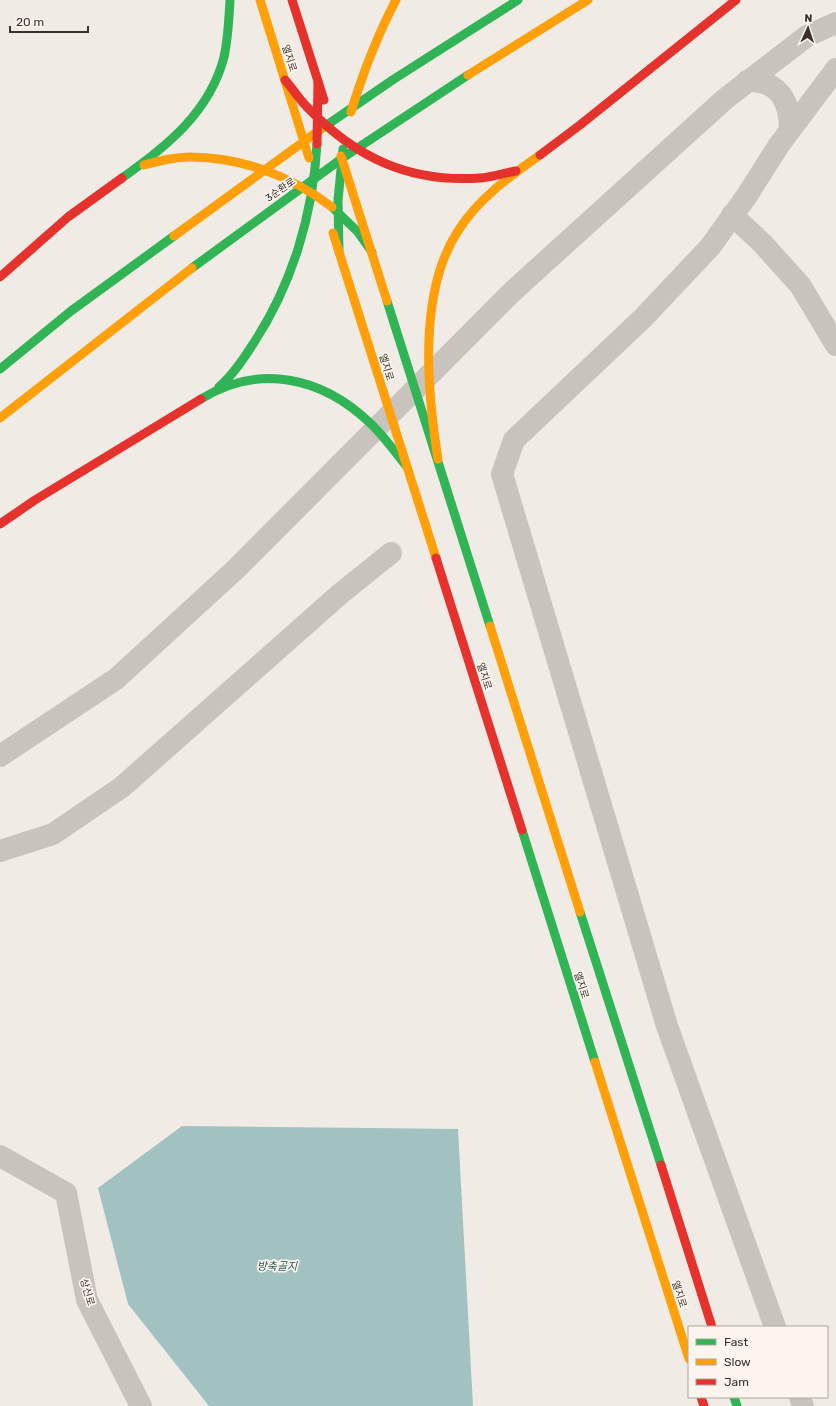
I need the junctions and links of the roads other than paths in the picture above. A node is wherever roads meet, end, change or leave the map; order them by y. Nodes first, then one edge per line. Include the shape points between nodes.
1 (230, 0) edge
2 (260, 0) edge
3 (292, 0) edge
4 (396, 0) edge
5 (518, 0) edge
6 (588, 0) edge
7 (736, 0) edge
8 (836, 23) edge
9 (836, 69) edge
10 (285, 80) junction
11 (747, 81) junction
12 (318, 82) junction
13 (349, 119) dead end
14 (319, 120) junction
15 (790, 130) junction
16 (335, 134) junction
17 (345, 136) junction
18 (342, 157) junction
19 (141, 166) junction
20 (519, 170) junction
21 (314, 174) junction
22 (311, 192) junction
23 (322, 200) junction
24 (338, 212) junction
25 (732, 215) junction
26 (339, 252) junction
27 (372, 252) junction
28 (0, 277) edge
29 (836, 344) edge
30 (0, 369) edge
31 (215, 390) junction
32 (0, 418) edge
33 (438, 459) junction
34 (407, 467) junction
35 (0, 524) edge
36 (391, 553) dead end
37 (0, 756) edge
38 (0, 851) edge
39 (0, 1156) edge
40 (712, 1326) edge
41 (775, 1326) edge
42 (688, 1356) edge
43 (141, 1406) edge

1 - 19 main road via 228,30 221,65 207,98 187,125
2 - 10 main road, 엘지로
3 - 12 main road, 엘지로
4 - 13 main road via 362,76
5 - 30 main road via 385,85 296,146 71,311
6 - 32 main road, 3순환로 via 405,117 256,220
7 - 20 main road
8 - 11 street via 807,36
9 - 15 street
10 - 14 main road
10 - 21 main road, 엘지로
11 - 15 street via 764,83 778,91 787,108
11 - 37 street via 513,291 236,569 116,679
12 - 14 main road
12 - 16 main road, 엘지로
14 - 16 main road
14 - 21 main road
15 - 25 street
16 - 17 main road
16 - 18 main road, 엘지로
17 - 18 main road
17 - 20 main road via 383,163 423,176 461,180
18 - 24 main road
18 - 27 main road, 엘지로
19 - 22 main road via 189,157 229,161 287,179
19 - 28 main road via 78,209
20 - 33 main road via 484,200 462,225 441,265 433,301 430,345 432,418
21 - 22 main road
21 - 23 main road, 엘지로
22 - 23 main road
22 - 31 main road via 299,245 277,307 256,342 229,377
23 - 24 main road
23 - 26 main road, 엘지로
24 - 26 main road
24 - 27 main road via 366,241
25 - 29 street via 762,243 800,285
25 - 41 street via 710,247 643,318 514,440 502,474 667,1026
26 - 34 main road, 엘지로
27 - 33 main road, 엘지로
31 - 34 main road via 243,380 258,378 286,378 313,385 364,416
31 - 35 main road
33 - 40 main road, 엘지로
34 - 42 main road, 엘지로
36 - 38 street via 340,594 122,787 53,834
39 - 43 street, 상신로 via 66,1193 87,1300

